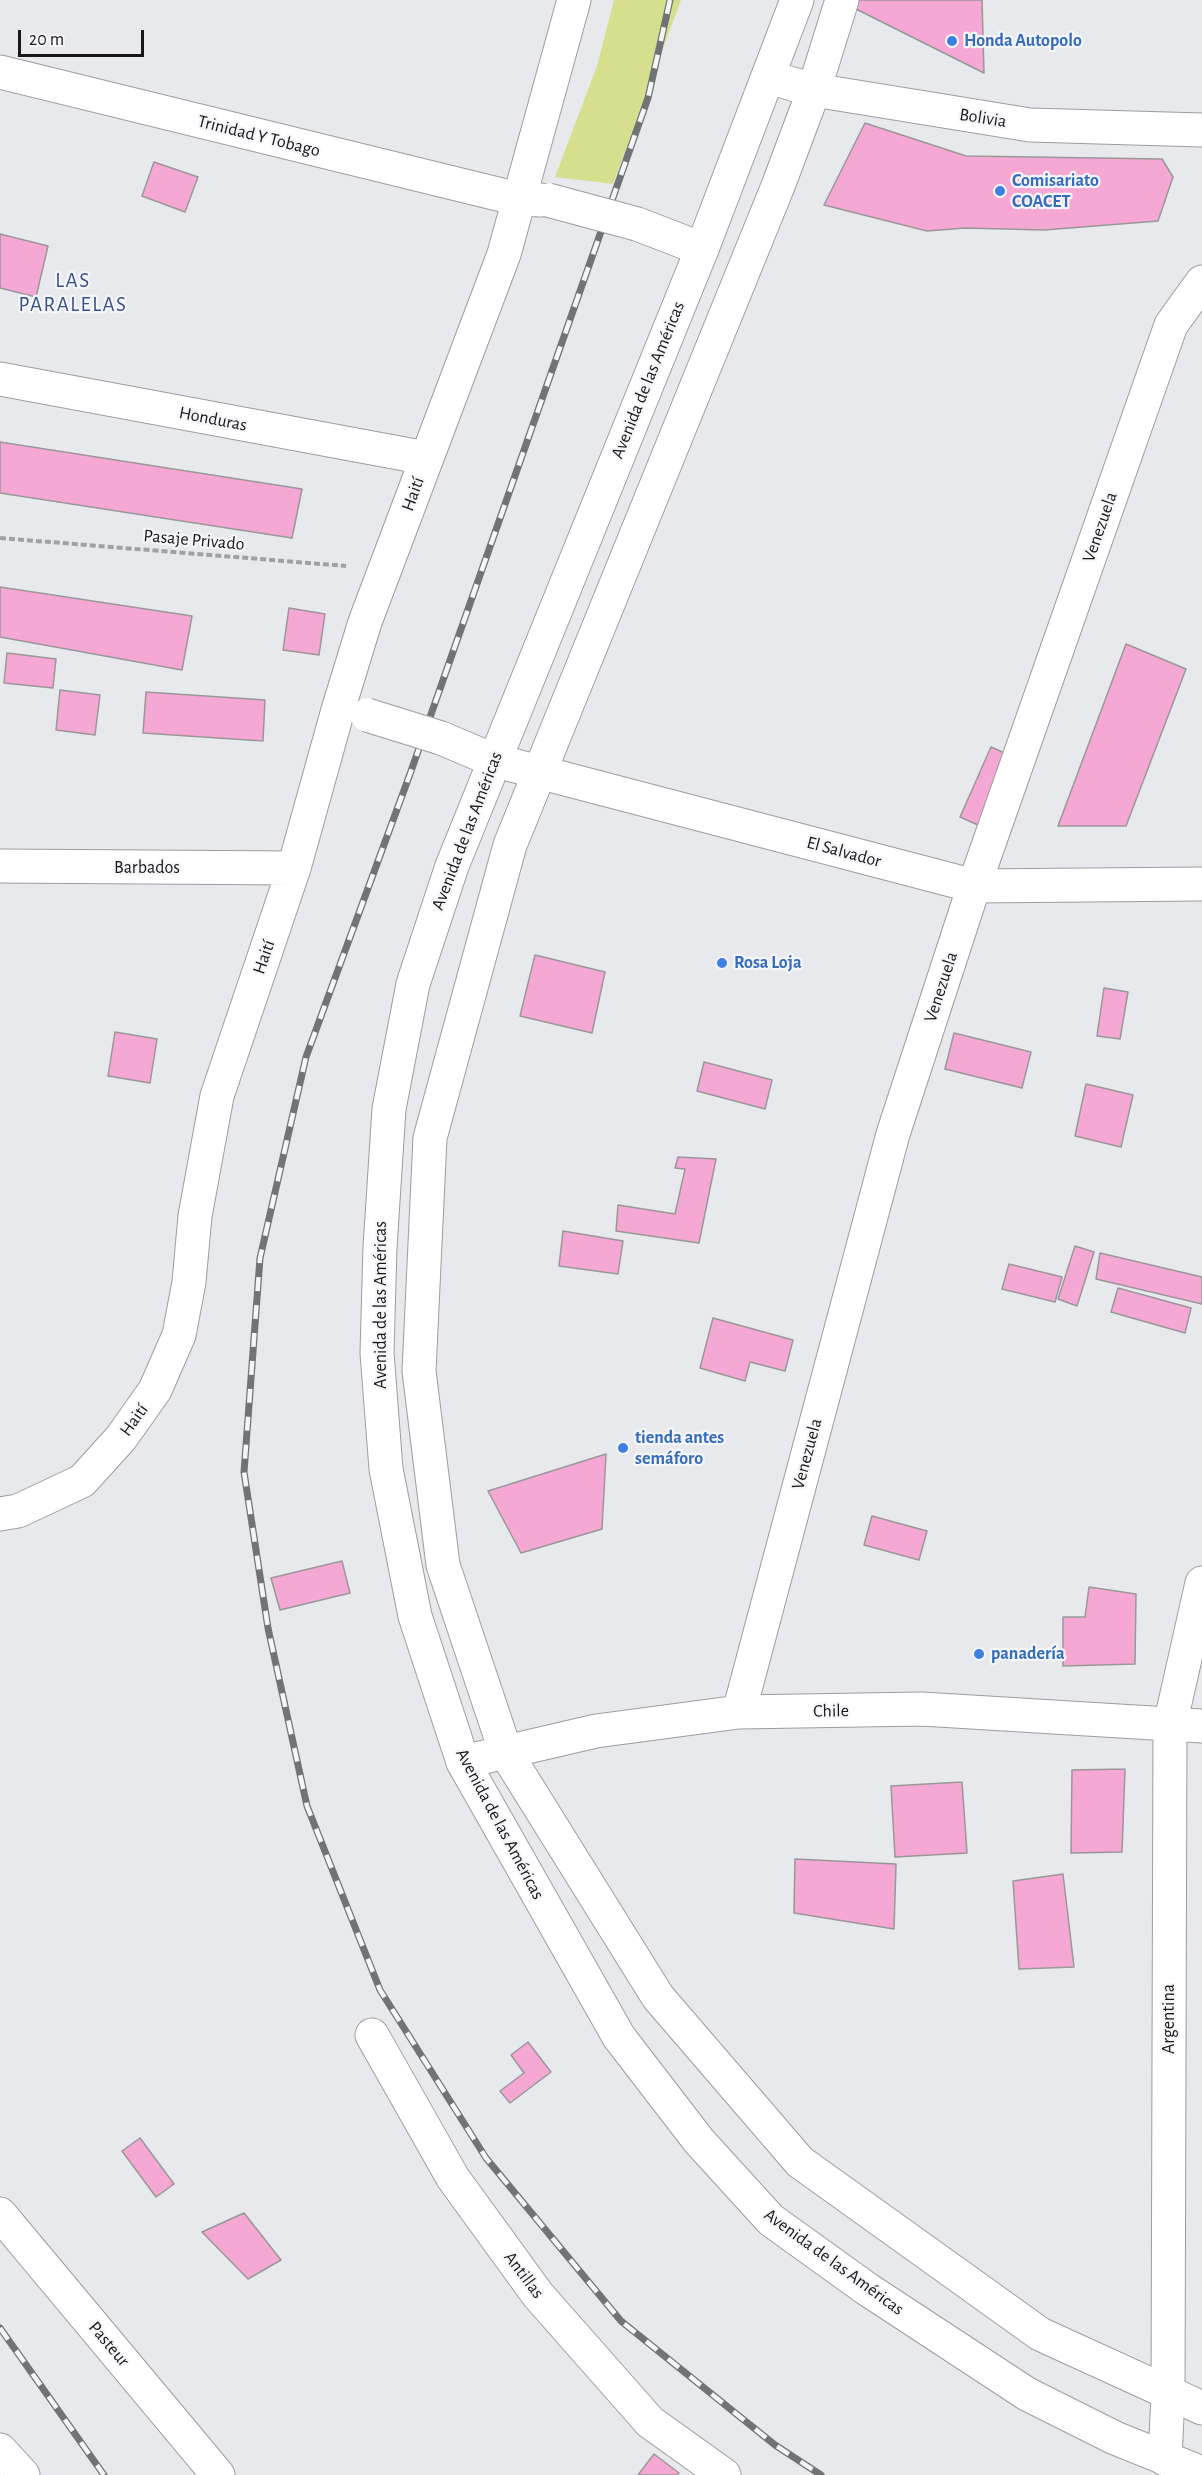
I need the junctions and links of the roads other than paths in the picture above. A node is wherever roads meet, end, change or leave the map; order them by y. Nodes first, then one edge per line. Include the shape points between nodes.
1 (574, 0) edge
2 (797, 0) edge
3 (842, 0) edge
4 (0, 72) edge
5 (768, 77) junction
6 (814, 90) junction
7 (1202, 130) edge
8 (533, 200) junction
9 (702, 249) junction
10 (1202, 282) edge
11 (0, 379) edge
12 (426, 458) junction
13 (353, 713) junction
14 (494, 760) junction
15 (539, 772) junction
16 (0, 867) edge
17 (294, 868) junction
18 (1202, 884) edge
19 (974, 886) junction
20 (0, 1514) edge
21 (1202, 1583) edge
22 (739, 1712) junction
23 (1170, 1725) junction
24 (1202, 1726) edge
25 (506, 1753) junction
26 (463, 1762) junction
27 (372, 2035) dead end
28 (0, 2214) edge
29 (1168, 2395) junction
30 (1202, 2408) edge
31 (0, 2450) edge
32 (1165, 2459) junction
33 (1202, 2473) edge
34 (23, 2475) edge
35 (218, 2475) edge
36 (723, 2475) edge

1 - 8 street
2 - 5 street, Avenida de las Américas
3 - 6 street
4 - 8 street, Trinidad Y Tobago
5 - 6 street, Bolivia
5 - 9 street, Avenida de las Américas
6 - 7 street, Bolivia via 1030,125
6 - 15 street
8 - 9 street, Trinidad Y Tobago, bridge via 637,224
8 - 12 street, Haití via 504,254
9 - 14 street, Avenida de las Américas
10 - 19 street, Venezuela via 1171,325
11 - 12 street, Honduras
12 - 13 street, Haití via 365,622
13 - 14 street, El Salvador, bridge via 441,738
13 - 17 street, Haití
14 - 15 street, El Salvador
14 - 26 street, Avenida de las Américas via 452,866 413,984 389,1109 380,1247 377,1353 386,1469 415,1616
15 - 19 street, El Salvador
15 - 25 street via 510,845 430,1138 419,1371 442,1565
16 - 17 street, Barbados
17 - 20 street, Haití via 217,1096 179,1335 155,1390 121,1438 82,1481 18,1510
18 - 19 street, El Salvador
19 - 22 street, Venezuela via 892,1134
21 - 23 street, Argentina
22 - 23 street, Chile via 922,1709
22 - 25 street, Chile via 596,1731
23 - 24 street, Chile
23 - 29 street, Argentina
25 - 26 street, Chile
25 - 29 street via 658,1997 800,2162 1040,2334
26 - 32 street, Avenida de las Américas via 619,2037 699,2141 771,2220 867,2289 1028,2394
27 - 36 street, Antillas via 453,2178 538,2295 650,2422
28 - 35 street, Pasteur
29 - 30 street
29 - 32 street, Argentina
31 - 34 street
32 - 33 street, Avenida de las Américas

